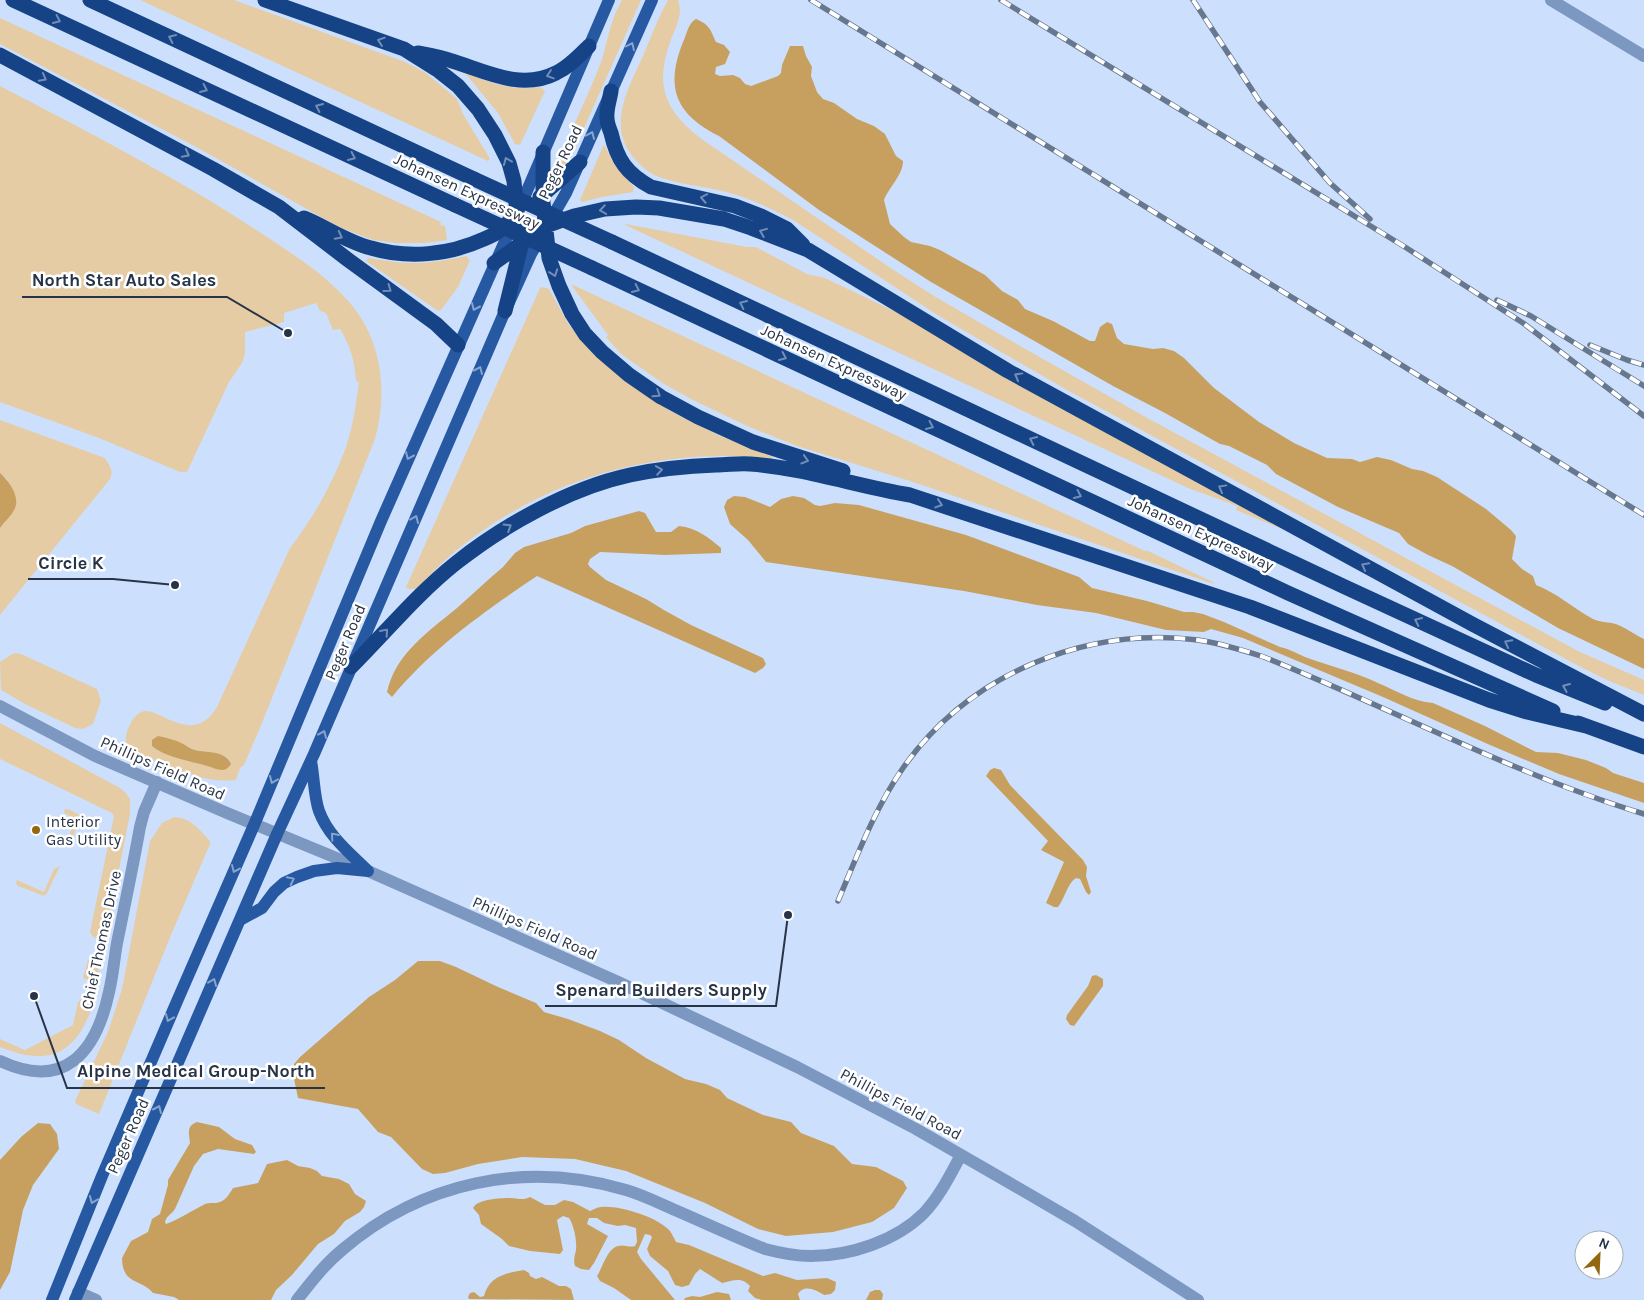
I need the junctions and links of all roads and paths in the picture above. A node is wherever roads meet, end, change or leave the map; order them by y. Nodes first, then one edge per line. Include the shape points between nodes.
1 (13, 0) edge
2 (90, 0) edge
3 (265, 0) edge
4 (609, 0) edge
5 (652, 0) edge
6 (1551, 0) edge
7 (589, 46) junction
8 (404, 49) junction
9 (0, 55) edge
10 (1644, 56) edge
11 (611, 91) junction
12 (543, 152) junction
13 (580, 162) junction
14 (544, 195) junction
15 (280, 208) junction
16 (517, 214) junction
17 (546, 226) junction
18 (522, 242) junction
19 (808, 250) junction
20 (494, 263) junction
21 (505, 310) junction
22 (458, 345) junction
23 (910, 495) junction
24 (351, 667) junction
25 (0, 706) edge
26 (1644, 716) edge
27 (1586, 726) junction
28 (1644, 747) edge
29 (311, 761) junction
30 (157, 782) junction
31 (254, 825) junction
32 (277, 834) junction
33 (368, 871) junction
34 (240, 920) junction
35 (0, 1062) edge
36 (961, 1155) junction
37 (76, 1296) edge
38 (52, 1300) edge
39 (96, 1300) edge
40 (297, 1300) edge
41 (1198, 1300) edge

1 -> 27 highway, Johansen Expressway, bridge via 1288,593
26 -> 2 highway, Johansen Expressway, bridge via 1536,675
8 -> 3 highway
4 - 7 main road, Peger Road
11 -> 5 main road, Peger Road
6 - 10 street
7 -> 8 highway via 555,74 531,81 504,79 450,60
7 - 12 main road, Peger Road
16 -> 8 highway via 514,181 508,163 478,109 458,86
9 -> 15 highway
13 -> 11 main road, Peger Road
19 -> 11 highway via 787,229 761,216 734,206 651,187 629,172 619,158 607,118
12 - 14 highway
12 - 16 main road, Peger Road
13 - 14 highway
13 - 17 main road, Peger Road
14 - 16 highway
14 - 17 highway
15 -> 16 highway via 371,248 424,255 470,245 497,232
15 -> 22 highway via 436,324
16 - 18 highway
16 - 20 main road, Peger Road
17 - 18 highway
19 -> 17 highway via 724,219 659,208 605,209
17 - 21 main road, Peger Road
17 -> 23 highway via 551,264 572,314 585,334 629,375 661,397 726,431
18 - 20 highway
18 - 21 highway
26 -> 19 highway via 1008,371
20 -> 22 main road, Peger Road
24 -> 21 main road, Peger Road
22 -> 31 main road, Peger Road
24 -> 23 highway via 425,590 489,538 552,503 628,475 664,469 750,464 796,470
23 -> 27 highway via 1250,607 1489,700
29 -> 24 main road, Peger Road
25 - 30 street, Phillips Field Road via 95,756
27 - 28 highway, Johansen Expressway
29 - 32 main road, Peger Road
33 -> 29 main road via 325,825 318,810
30 - 31 street, Phillips Field Road
30 - 35 street, Chief Thomas Drive via 140,827 109,993 92,1042 85,1052 58,1069 36,1072
31 - 32 street, Phillips Field Road
31 -> 38 main road, Peger Road
32 - 33 street, Phillips Field Road
32 - 34 main road, Peger Road
34 -> 33 main road via 262,908 284,883 297,877 337,868
33 - 36 street, Phillips Field Road via 739,1039
37 -> 34 main road, Peger Road
36 - 40 street via 944,1187 924,1213 906,1228 872,1245 811,1256 765,1249 652,1200 605,1184 535,1176 469,1184 418,1201 368,1230 342,1250
36 - 41 street, Phillips Field Road via 1075,1221
37 - 39 street

